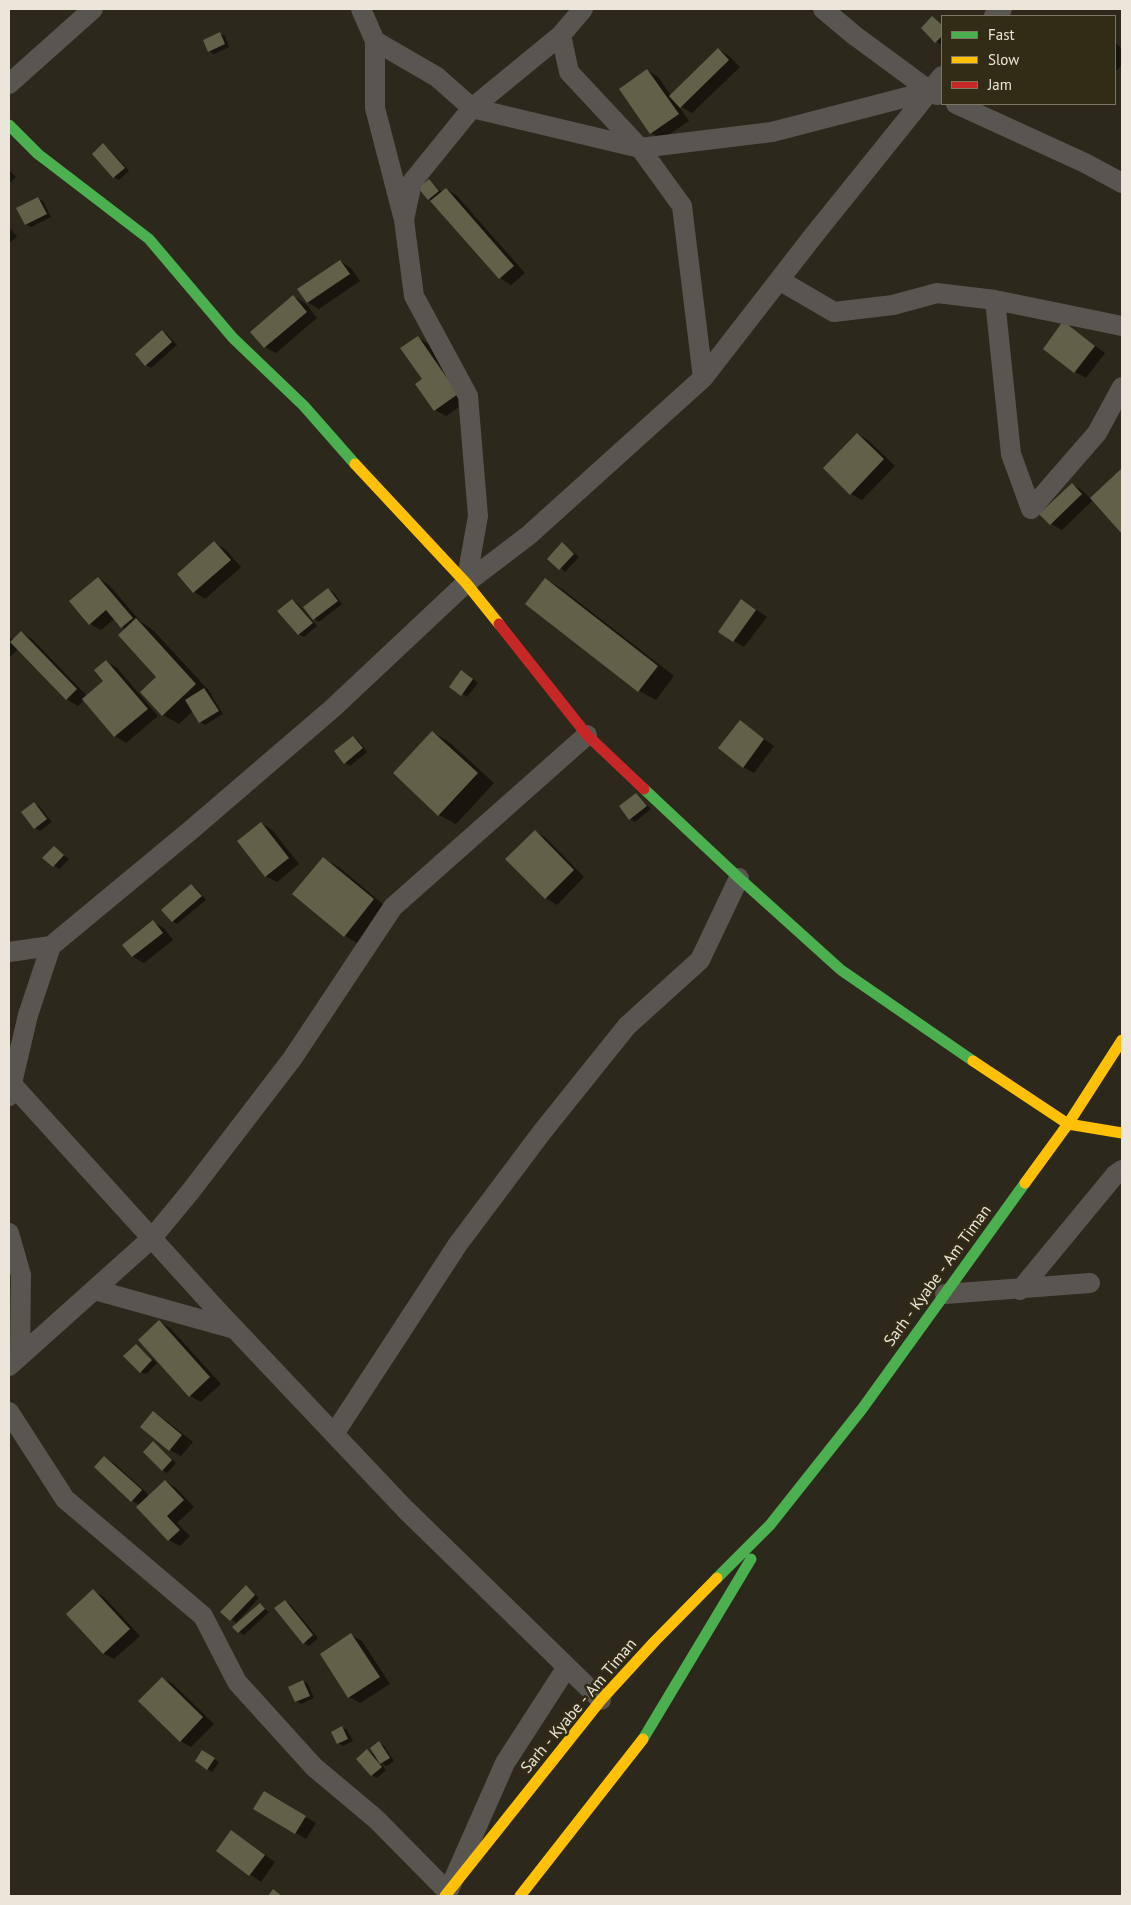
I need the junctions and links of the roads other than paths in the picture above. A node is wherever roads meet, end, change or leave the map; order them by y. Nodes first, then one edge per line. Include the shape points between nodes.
1 (93, 9) edge
2 (361, 9) edge
3 (583, 9) edge
4 (823, 9) edge
5 (561, 35) junction
6 (375, 41) junction
7 (941, 79) edge
8 (9, 84) edge
9 (936, 94) edge
10 (958, 105) edge
11 (472, 108) junction
12 (9, 125) edge
13 (640, 148) junction
14 (1122, 183) edge
15 (404, 220) junction
16 (779, 280) junction
17 (996, 300) junction
18 (1122, 326) edge
19 (703, 378) junction
20 (1122, 387) edge
21 (466, 583) junction
22 (587, 735) junction
23 (739, 878) junction
24 (51, 946) junction
25 (9, 952) edge
26 (1122, 1040) edge
27 (10, 1087) edge
28 (1068, 1124) junction
29 (1122, 1133) edge
30 (1122, 1170) edge
31 (9, 1233) edge
32 (152, 1238) junction
33 (1090, 1283) dead end
34 (95, 1290) junction
35 (1020, 1290) junction
36 (945, 1294) junction
37 (9, 1327) edge
38 (235, 1329) junction
39 (14, 1361) edge
40 (9, 1412) edge
41 (334, 1434) junction
42 (770, 1525) junction
43 (567, 1667) junction
44 (601, 1700) junction
45 (447, 1894) edge
46 (520, 1896) edge

1 - 8 street
2 - 6 street
3 - 5 street
4 - 9 street
5 - 11 street
5 - 13 street via 569,72
6 - 11 street via 437,77
6 - 15 street via 375,108
7 - 9 street
9 - 13 street via 772,132
9 - 16 street
10 - 14 street
11 - 13 street
11 - 15 street via 412,182
12 - 21 main road via 38,154 148,239 234,338 304,406
13 - 19 street via 682,206
15 - 21 street via 414,296 468,396 478,516
16 - 17 street via 834,312 893,305 937,293
16 - 19 street
17 - 18 street
17 - 20 street via 1011,454 1031,509 1097,433
19 - 21 street via 529,535
21 - 22 main road
21 - 24 street via 333,708
22 - 23 main road
22 - 32 street via 393,906 292,1059
23 - 28 main road via 841,970
23 - 41 street via 700,960 627,1026 542,1132 458,1244
24 - 25 street
24 - 27 street via 28,1016
26 - 28 main road, Sarh - Kyabe - Am Timan
27 - 32 street
28 - 29 main road
28 - 36 main road, Sarh - Kyabe - Am Timan
30 - 35 street
31 - 39 street via 21,1275
32 - 34 street
32 - 38 street
33 - 35 street
34 - 38 street
34 - 39 street
35 - 36 street
36 - 42 main road, Sarh - Kyabe - Am Timan via 862,1409
37 - 39 street
38 - 41 street
40 - 45 street via 65,1499 203,1616 237,1682 314,1767 376,1819
41 - 43 street via 405,1509
42 - 44 main road, Sarh - Kyabe - Am Timan
42 - 46 main road, Sarh - Kyabe - Am Timan via 644,1738
43 - 44 street
43 - 45 street via 505,1762
44 - 45 main road, Sarh - Kyabe - Am Timan

